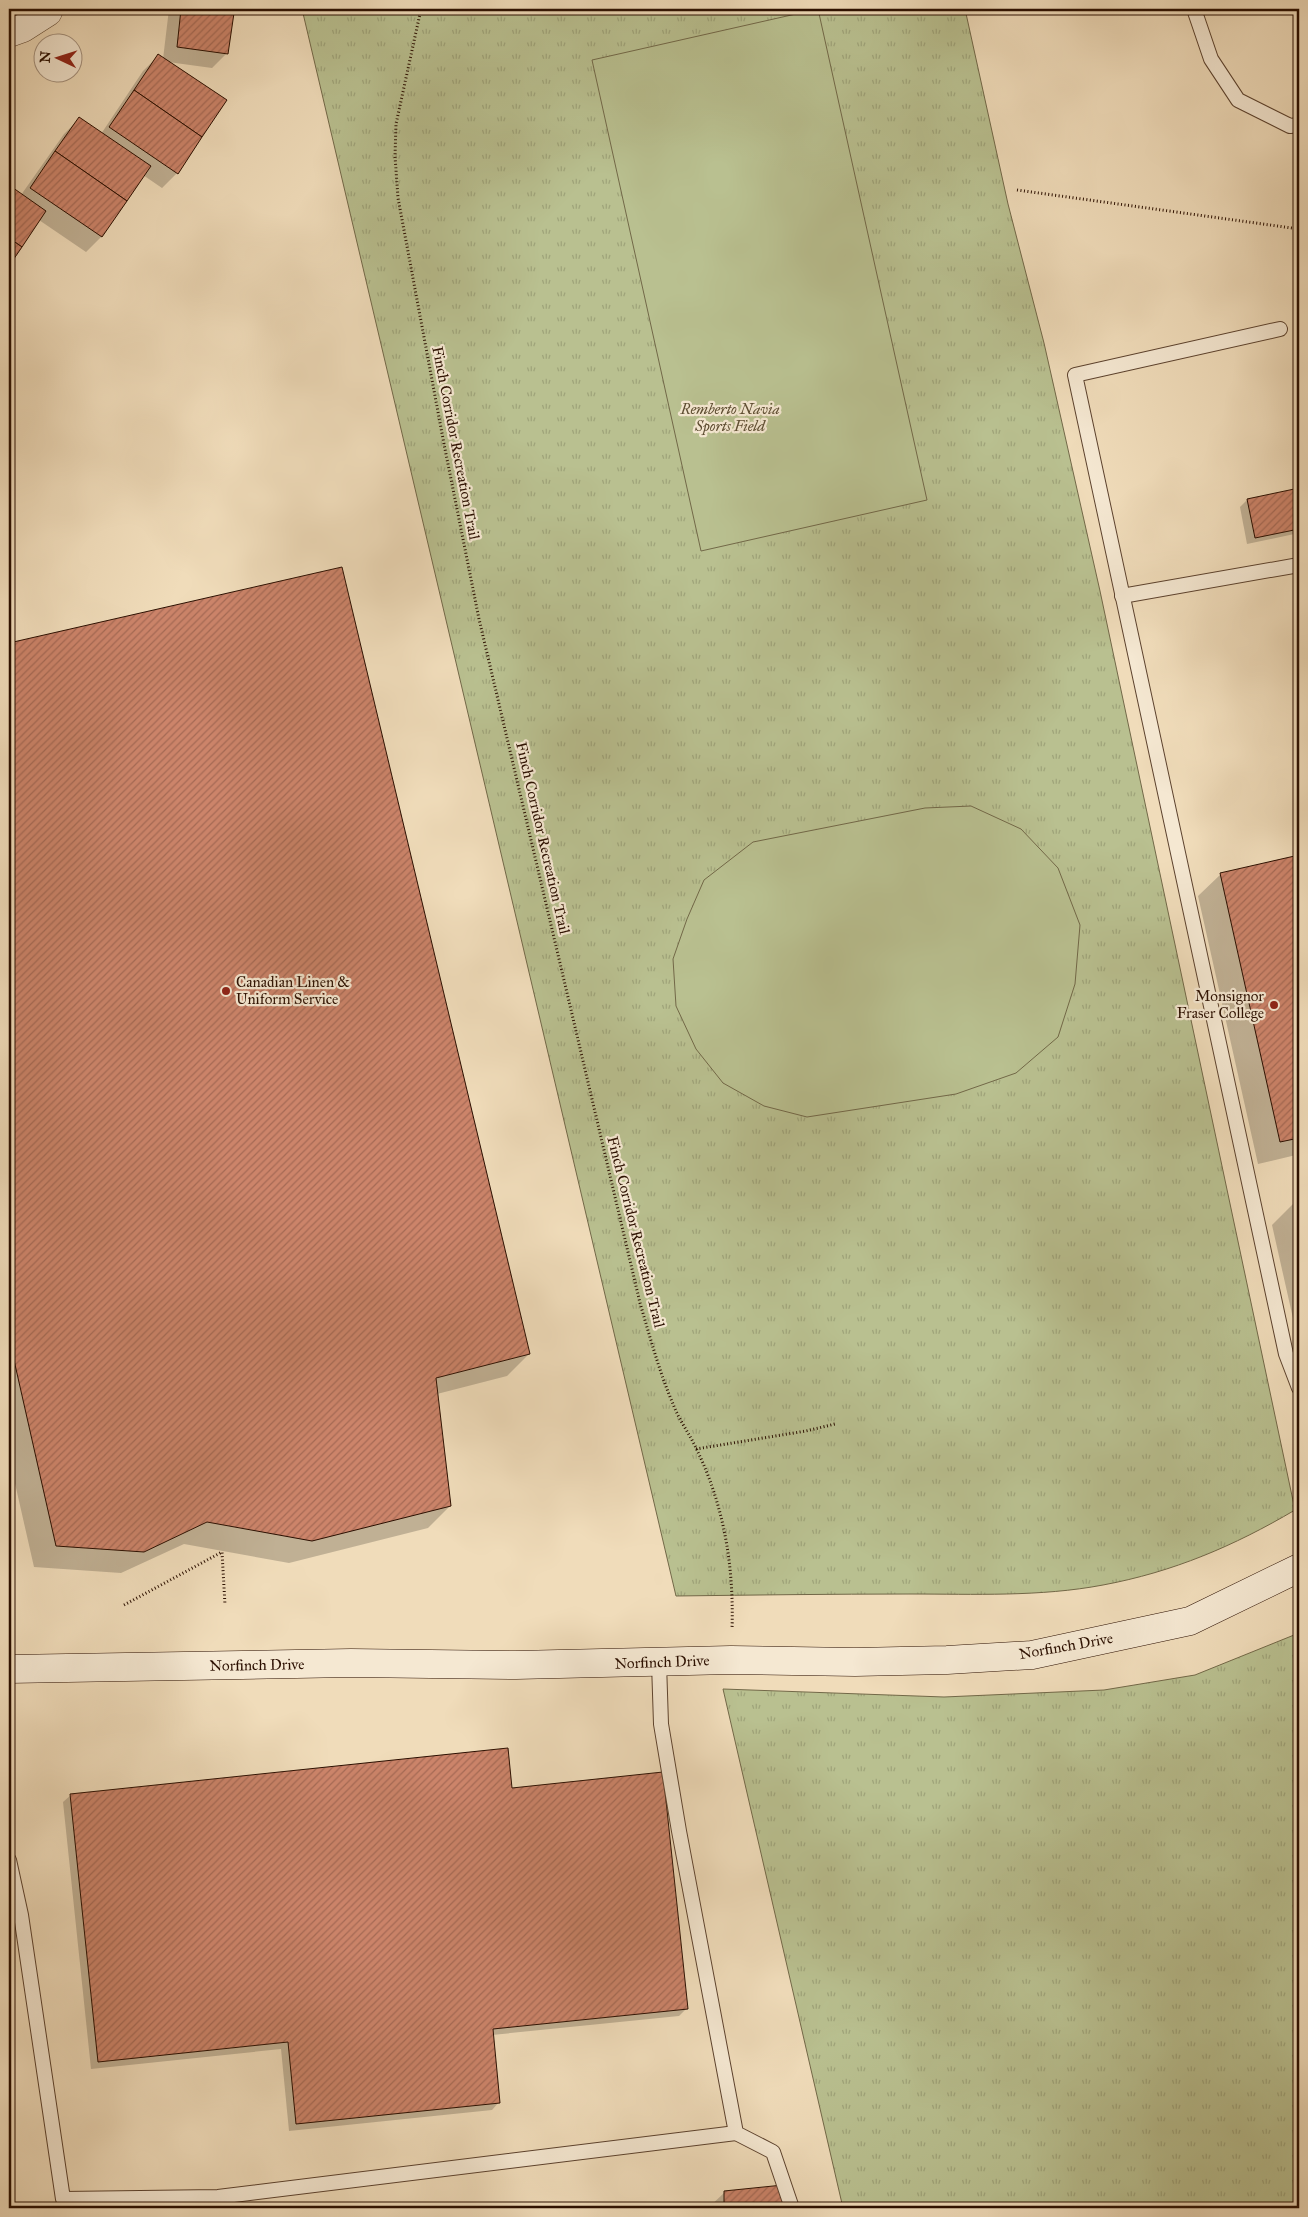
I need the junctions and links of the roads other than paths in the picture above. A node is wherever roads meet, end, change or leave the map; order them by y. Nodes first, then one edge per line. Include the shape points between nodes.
1 (49, 9) edge
2 (1194, 9) edge
3 (9, 33) edge
4 (1299, 125) edge
5 (1280, 329) dead end
6 (1299, 565) edge
7 (1122, 596) junction
8 (1299, 1388) edge
9 (1299, 1568) edge
10 (659, 1663) junction
11 (9, 1669) edge
12 (9, 1860) edge
13 (736, 2133) junction
14 (101, 2204) edge
15 (792, 2208) edge

1 - 3 street via 23,28
2 - 4 lane via 1211,59 1238,100 1290,126
5 - 7 lane via 1075,375
6 - 7 lane
7 - 8 lane via 1286,1354
9 - 10 street, Norfinch Drive via 1190,1621 1032,1655 855,1662 731,1660
10 - 11 street, Norfinch Drive via 351,1663
10 - 13 lane via 661,1724
12 - 14 lane via 21,1914 63,2199
13 - 14 lane via 218,2197
13 - 15 lane via 773,2152

